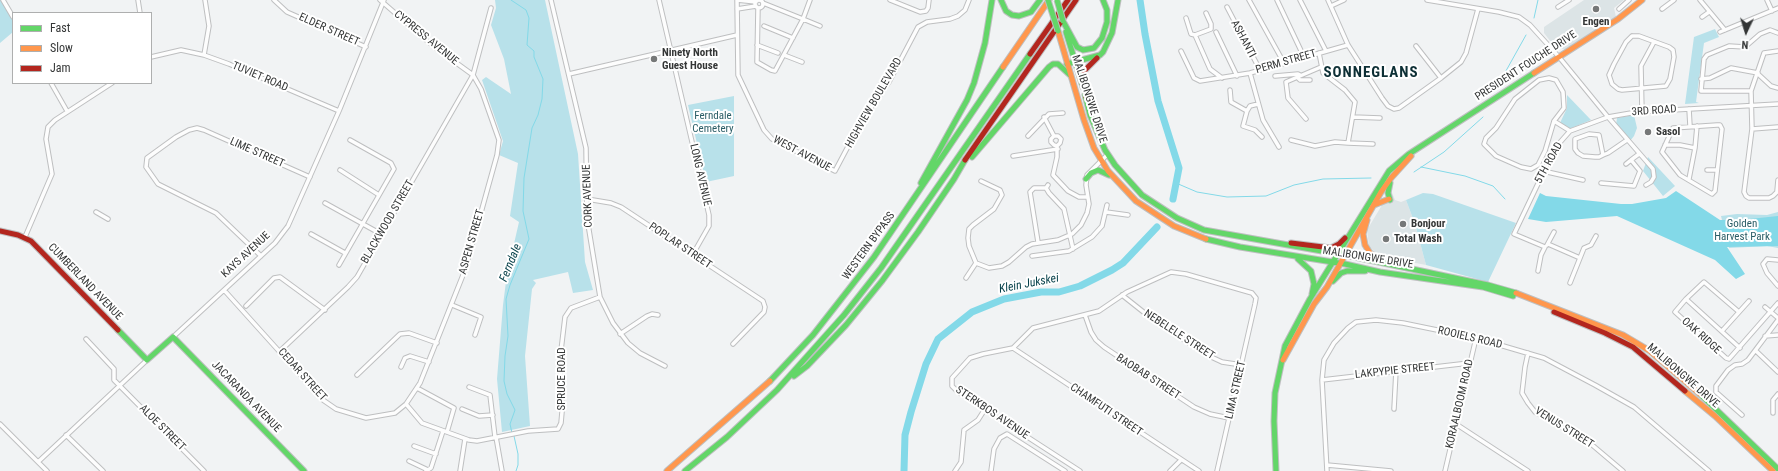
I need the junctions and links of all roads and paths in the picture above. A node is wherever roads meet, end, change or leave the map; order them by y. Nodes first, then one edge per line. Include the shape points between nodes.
1 (3, 0) edge
2 (138, 0) edge
3 (205, 0) edge
4 (274, 0) edge
5 (551, 0) edge
6 (659, 0) edge
7 (737, 0) edge
8 (810, 0) edge
9 (890, 0) edge
10 (929, 0) edge
11 (969, 0) edge
12 (992, 0) edge
13 (1001, 0) edge
14 (1040, 0) edge
15 (1049, 0) edge
16 (1057, 0) edge
17 (1068, 0) edge
18 (1076, 0) edge
19 (1103, 0) edge
20 (1118, 0) edge
21 (1249, 0) edge
22 (1277, 0) edge
23 (1300, 0) edge
24 (1328, 0) edge
25 (1344, 0) edge
26 (1427, 0) edge
27 (1569, 0) edge
28 (1629, 0) edge
29 (1642, 0) edge
30 (1674, 0) edge
31 (1700, 0) edge
32 (1766, 0) edge
33 (382, 1) edge
34 (757, 3) edge
35 (763, 3) junction
36 (1331, 6) junction
37 (1227, 7) dead end
38 (1558, 7) dead end
39 (491, 8) dead end
40 (1478, 8) junction
41 (1778, 8) edge
42 (737, 9) junction
43 (1619, 9) dead end
44 (1662, 10) dead end
45 (1772, 11) junction
46 (140, 12) edge
47 (1709, 12) junction
48 (1206, 13) dead end
49 (12, 15) edge
50 (1702, 17) dead end
51 (1186, 18) dead end
52 (803, 19) junction
53 (1063, 22) junction
54 (764, 26) dead end
55 (820, 26) dead end
56 (1725, 30) junction
57 (1216, 32) dead end
58 (1720, 32) dead end
59 (1778, 32) edge
60 (737, 35) junction
61 (1195, 35) junction
62 (793, 38) junction
63 (1654, 42) junction
64 (1348, 44) junction
65 (757, 45) junction
66 (1416, 46) dead end
67 (366, 47) junction
68 (670, 50) junction
69 (1182, 51) dead end
70 (1326, 51) junction
71 (1778, 51) edge
72 (778, 53) dead end
73 (1319, 53) junction
74 (204, 55) junction
75 (784, 55) junction
76 (1100, 55) junction
77 (1304, 56) junction
78 (152, 57) edge
79 (1559, 57) junction
80 (802, 62) dead end
81 (1075, 62) junction
82 (1284, 63) junction
83 (1067, 64) junction
84 (1321, 67) junction
85 (1260, 70) junction
86 (1250, 72) junction
87 (1758, 73) junction
88 (569, 74) junction
89 (474, 75) junction
90 (1070, 75) junction
91 (1300, 75) junction
92 (1237, 76) junction
93 (1275, 76) dead end
94 (1222, 78) junction
95 (1441, 78) junction
96 (1701, 79) junction
97 (1310, 80) dead end
98 (52, 84) edge
99 (110, 84) edge
100 (1778, 88) edge
101 (1641, 89) junction
102 (1230, 90) dead end
103 (1751, 91) junction
104 (1086, 97) junction
105 (1258, 104) junction
106 (1778, 104) edge
107 (1750, 106) junction
108 (1689, 109) junction
109 (339, 111) junction
110 (1246, 111) junction
111 (67, 112) junction
112 (1642, 112) junction
113 (1063, 113) dead end
114 (1044, 117) junction
115 (1608, 117) junction
116 (1353, 118) junction
117 (1380, 118) dead end
118 (1306, 119) dead end
119 (1554, 121) junction
120 (1690, 126) junction
121 (1697, 126) junction
122 (1778, 127) edge
123 (1752, 129) junction
124 (1570, 131) junction
125 (1028, 136) dead end
126 (1054, 136) junction
127 (1262, 137) dead end
128 (350, 140) dead end
129 (1291, 140) dead end
130 (1627, 140) junction
131 (1348, 143) junction
132 (1372, 144) dead end
133 (1665, 145) junction
134 (1279, 147) dead end
135 (1420, 147) junction
136 (1058, 148) junction
137 (1696, 148) junction
138 (1639, 154) junction
139 (1107, 155) junction
140 (1603, 155) junction
141 (1013, 156) dead end
142 (1101, 160) junction
143 (1631, 160) junction
144 (1626, 164) dead end
145 (340, 170) dead end
146 (1707, 170) dead end
147 (1717, 170) junction
148 (835, 171) joint
149 (1543, 171) junction
150 (310, 177) junction
151 (1391, 178) junction
152 (954, 179) junction
153 (1086, 179) junction
154 (1689, 179) junction
155 (1582, 180) dead end
156 (1778, 180) edge
157 (981, 181) dead end
158 (1118, 182) junction
159 (1601, 184) dead end
160 (1646, 185) dead end
161 (1778, 191) edge
162 (379, 195) junction
163 (1088, 197) junction
164 (587, 199) junction
165 (325, 203) dead end
166 (1107, 204) dead end
167 (1374, 205) junction
168 (908, 208) junction
169 (96, 212) dead end
170 (1106, 212) junction
171 (1368, 213) junction
172 (1128, 215) dead end
173 (108, 219) dead end
174 (362, 224) junction
175 (1354, 228) junction
176 (0, 231) edge
177 (1554, 232) dead end
178 (311, 234) dead end
179 (381, 234) junction
180 (1069, 236) junction
181 (1596, 236) dead end
182 (25, 237) junction
183 (1038, 242) junction
184 (1266, 242) junction
185 (1547, 246) junction
186 (1073, 249) junction
187 (345, 253) junction
188 (693, 254) junction
189 (1338, 254) junction
190 (1344, 255) junction
191 (261, 256) junction
192 (1032, 256) dead end
193 (1293, 256) junction
194 (1580, 258) junction
195 (1778, 260) edge
196 (1333, 262) junction
197 (976, 263) junction
198 (1340, 263) junction
199 (1386, 263) junction
200 (339, 265) dead end
201 (1538, 271) dead end
202 (1380, 272) junction
203 (966, 278) dead end
204 (1570, 284) dead end
205 (1778, 286) edge
206 (1327, 287) junction
207 (224, 290) junction
208 (1122, 295) junction
209 (600, 297) junction
210 (1310, 299) junction
211 (1686, 299) junction
212 (1749, 301) dead end
213 (1778, 304) edge
214 (452, 305) junction
215 (246, 306) dead end
216 (1765, 307) dead end
217 (325, 310) junction
218 (1739, 312) junction
219 (1772, 312) junction
220 (658, 315) dead end
221 (1086, 315) junction
222 (1778, 319) edge
223 (1722, 331) junction
224 (620, 334) junction
225 (475, 335) dead end
226 (1778, 335) edge
227 (1765, 336) junction
228 (173, 337) junction
229 (1476, 338) junction
230 (86, 339) dead end
231 (437, 343) junction
232 (734, 344) dead end
233 (1013, 348) junction
234 (1740, 348) junction
235 (280, 351) junction
236 (1756, 351) junction
237 (1528, 353) junction
238 (147, 360) junction
239 (430, 362) junction
240 (1469, 363) junction
241 (1242, 365) junction
242 (665, 366) dead end
243 (401, 367) dead end
244 (1280, 367) junction
245 (1396, 371) junction
246 (1778, 372) edge
247 (357, 375) dead end
248 (1322, 380) junction
249 (120, 386) junction
250 (469, 387) dead end
251 (417, 388) junction
252 (777, 390) junction
253 (1778, 394) edge
254 (406, 404) junction
255 (985, 409) junction
256 (1394, 409) dead end
257 (462, 410) dead end
258 (1773, 413) dead end
259 (493, 415) junction
260 (1742, 415) dead end
261 (1229, 418) junction
262 (0, 424) edge
263 (1456, 424) junction
264 (445, 432) junction
265 (66, 435) junction
266 (496, 437) junction
267 (465, 439) junction
268 (414, 446) dead end
269 (436, 454) junction
270 (1181, 460) junction
271 (409, 461) dead end
272 (38, 462) junction
273 (1327, 465) junction
274 (1778, 469) edge
275 (427, 470) edge
276 (1525, 470) edge
277 (47, 471) edge
278 (103, 471) edge
279 (204, 471) edge
280 (304, 471) edge
281 (460, 471) edge
282 (502, 471) edge
283 (667, 471) edge
284 (685, 471) edge
285 (955, 471) edge
286 (991, 471) edge
287 (1065, 471) edge
288 (1080, 471) edge
289 (1170, 471) edge
290 (1199, 471) edge
291 (1217, 471) edge
292 (1276, 471) edge
293 (1327, 471) edge
294 (1391, 471) edge
295 (1445, 471) edge
296 (1623, 471) edge
297 (1708, 471) edge
298 (1773, 471) edge

1 - 49 street
2 - 46 street
3 - 74 street via 209,26
4 - 67 street, ELDER STREET via 287,12
5 - 88 street, CORK AVENUE
6 - 68 street, LONG AVENUE
7 - 34 street
7 - 42 street, WEST AVENUE
8 - 52 street
9 - 10 street via 918,12 926,11
11 - 148 street, HIGHVIEW BOULEVARD via 966,10 958,16 927,22 918,27 889,82 861,122
12 - 168 main road via 986,42 974,83
13 - 14 main road via 1006,10 1012,15 1019,16 1031,12
15 - 83 main road, MALIBONGWE DRIVE, bridge
15 - 168 main road, WESTERN BYPASS
16 - 53 main road, MALIBONGWE DRIVE, bridge
17 - 252 main road, WESTERN BYPASS via 882,268
18 - 152 main road
19 - 53 main road via 1107,10 1107,22 1102,38 1094,48 1083,50 1078,47
20 - 76 main road via 1112,34 1106,49
21 - 82 street
22 - 77 street
23 - 70 street
24 - 36 street
25 - 36 street
26 - 40 street
27 - 38 street
28 - 43 street
29 - 79 main road, PRESIDENT FOUCHE DRIVE via 1618,19
30 - 44 street
31 - 47 street
32 - 45 street
33 - 67 street, KAYS AVENUE
33 - 89 street, CYPRESS AVENUE via 433,46
34 - 35 street
34 - 35 street via 761,7
34 - 42 street
34 - 65 street
35 - 52 street
36 - 64 street
37 - 85 street, ASHANTI
39 - 89 street, BLACKWOOD STREET
40 - 79 street via 1519,17 1530,25
40 - 95 street via 1464,58
41 - 45 street
42 - 60 street, WEST AVENUE
45 - 56 street
47 - 50 street
47 - 56 street
48 - 61 street via 1211,29
51 - 61 street via 1191,34
52 - 55 street
52 - 62 street
53 - 81 main road, MALIBONGWE DRIVE
54 - 62 street
56 - 58 street
57 - 92 street
59 - 96 street via 1770,30 1760,34 1743,48 1731,45 1707,55 1703,61
60 - 68 street
60 - 148 street, WEST AVENUE via 738,75 766,133 772,139
61 - 94 street via 1210,70
62 - 75 street
63 - 101 street via 1641,66
63 - 101 street via 1673,50 1670,78 1666,86
63 - 101 street via 1632,36 1610,72 1612,84 1618,89
64 - 70 street, PERM STREET
64 - 95 street via 1388,106 1396,109
65 - 72 street
65 - 75 street via 757,62 771,70 776,70
66 - 95 street
67 - 109 street, KAYS AVENUE
68 - 88 street
68 - 188 street, LONG AVENUE via 709,216 709,226
69 - 94 street, PERM STREET via 1197,81
70 - 73 street, PERM STREET
71 - 87 street via 1764,53
73 - 77 street, PERM STREET
73 - 84 street
74 - 78 street, TUVIET ROAD via 178,50
74 - 109 street, TUVIET ROAD
75 - 80 street
76 - 81 main road
76 - 104 main road via 1084,71
77 - 82 street, PERM STREET
79 - 115 street
79 - 135 main road, PRESIDENT FOUCHE DRIVE
81 - 83 main road
81 - 104 main road, MALIBONGWE DRIVE
82 - 85 street, PERM STREET
83 - 90 main road, MALIBONGWE DRIVE
84 - 91 street
84 - 116 street via 1326,76 1334,80 1352,98 1355,105
85 - 86 street, PERM STREET
86 - 92 street, PERM STREET
86 - 105 street
87 - 96 street via 1731,68 1710,78
87 - 100 street via 1771,86
87 - 103 street
88 - 164 street, CORK AVENUE via 586,148
89 - 179 street, BLACKWOOD STREET
89 - 214 street, ASPEN STREET via 498,134 499,143 468,258
90 - 142 main road, MALIBONGWE DRIVE via 1094,148
90 - 152 main road via 1058,64 1049,67
91 - 93 street
91 - 97 street via 1300,80
91 - 118 street via 1286,82 1288,96
92 - 94 street, PERM STREET
96 - 103 street via 1702,91
98 - 111 street
99 - 111 street
101 - 112 street
102 - 110 street via 1230,102
103 - 107 street
104 - 139 main road, MALIBONGWE DRIVE via 1090,115
105 - 110 street via 1250,106
105 - 134 street via 1267,129
106 - 107 street, 3RD ROAD
107 - 108 street, 3RD ROAD
107 - 123 street
108 - 112 street, 3RD ROAD
108 - 120 street
109 - 150 street, KAYS AVENUE
110 - 127 street via 1243,126 1255,130
111 - 182 street via 52,122 47,130 46,142 52,174
112 - 115 street, 3RD ROAD
113 - 114 street
114 - 125 street
114 - 126 street
115 - 124 street, 5TH ROAD
115 - 130 street
116 - 117 street
116 - 131 street
119 - 119 street via 1564,108 1564,95 1556,80 1542,79 1515,99 1484,144 1496,156 1514,165 1534,168 1545,151
119 - 124 street
120 - 121 street
120 - 133 street via 1673,128
121 - 137 street
121 - 147 street via 1722,127
122 - 123 street
123 - 161 street via 1744,194 1750,198 1769,198
124 - 149 street, 5TH ROAD via 1554,148
126 - 136 street via 1051,142
126 - 136 street via 1061,140
128 - 162 street via 394,166
129 - 131 street via 1316,146 1335,142
130 - 138 street
130 - 140 street
131 - 132 street
133 - 137 street
133 - 154 street via 1663,155 1680,175
135 - 151 main road, PRESIDENT FOUCHE DRIVE
135 - 175 main road, PRESIDENT FOUCHE DRIVE via 1389,172
136 - 141 street
136 - 163 street via 1052,175 1068,191 1079,197
137 - 154 street
138 - 143 street
138 - 160 street via 1655,175
139 - 142 street
139 - 184 main road, MALIBONGWE DRIVE via 1142,195 1171,215 1204,230
140 - 140 street via 1580,155 1575,149 1575,139 1589,134 1599,134
142 - 153 street
142 - 158 main road, MALIBONGWE DRIVE
143 - 144 street
143 - 159 street via 1640,171 1634,186
145 - 162 street
146 - 147 street
147 - 154 street via 1713,194
149 - 155 street
149 - 185 street, 5TH ROAD via 1514,234
150 - 191 street, KAYS AVENUE via 288,226
150 - 191 street, LIME STREET via 204,130 193,129 148,156 145,162 146,169 160,186 216,213
151 - 167 main road, PRESIDENT FOUCHE DRIVE
151 - 167 main road via 1388,193 1390,200
152 - 252 main road via 865,303 807,366
153 - 158 main road via 1098,170
153 - 163 street
156 - 161 street
157 - 197 street via 1000,190 1002,195 994,209 969,230 969,246
158 - 193 main road, MALIBONGWE DRIVE via 1136,201 1188,233 1211,241
162 - 174 street
163 - 180 street via 1087,213
164 - 188 street, POPLAR STREET via 622,207
164 - 209 street, CORK AVENUE via 588,224
165 - 174 street
166 - 170 street
167 - 171 main road, PRESIDENT FOUCHE DRIVE
168 - 283 main road, WESTERN BYPASS via 874,257 805,345 742,407
169 - 173 street
170 - 172 street
170 - 186 street via 1100,230
171 - 190 main road, PRESIDENT FOUCHE DRIVE
171 - 199 main road via 1363,234 1365,245 1373,256
174 - 179 street
174 - 187 street
175 - 184 main road via 1331,248
175 - 189 main road, PRESIDENT FOUCHE DRIVE
176 - 182 main road, CUMBERLAND AVENUE
177 - 185 street
178 - 187 street
179 - 217 street, BLACKWOOD STREET via 354,281
180 - 183 street
180 - 183 street via 1064,209 1047,186 1034,188 1030,192
180 - 186 street
181 - 194 street via 1591,245 1584,248
182 - 238 main road, CUMBERLAND AVENUE
183 - 197 street via 1026,247 1002,266 989,268
184 - 189 main road, MALIBONGWE DRIVE
185 - 194 street
185 - 201 street via 1541,256
186 - 192 street
187 - 200 street
188 - 232 street, POPLAR STREET via 763,301 764,312
189 - 190 main road, MALIBONGWE DRIVE
189 - 196 main road, PRESIDENT FOUCHE DRIVE
190 - 198 main road, PRESIDENT FOUCHE DRIVE
190 - 199 main road, MALIBONGWE DRIVE
191 - 207 street, KAYS AVENUE
193 - 196 main road, MALIBONGWE DRIVE
193 - 210 main road via 1311,271 1314,284
194 - 204 street
195 - 205 street via 1766,259 1763,264
196 - 198 main road, MALIBONGWE DRIVE
196 - 210 main road, PRESIDENT FOUCHE DRIVE
197 - 203 street
198 - 202 main road, MALIBONGWE DRIVE
198 - 206 main road, PRESIDENT FOUCHE DRIVE
199 - 274 main road, MALIBONGWE DRIVE via 1504,289 1632,339 1676,372
202 - 206 main road via 1347,271 1341,273
202 - 298 main road, MALIBONGWE DRIVE via 1411,275 1503,292 1633,347
206 - 244 main road, PRESIDENT FOUCHE DRIVE via 1314,304
207 - 228 street, KAYS AVENUE
207 - 235 street, CEDAR STREET
208 - 221 street via 1099,311
208 - 241 street, NEBELELE STREET via 1151,318 1207,355 1222,362
208 - 241 street, LIMA STREET via 1176,272 1252,293 1256,298
209 - 224 street, CORK AVENUE
209 - 266 street, SPRUCE ROAD via 574,306 566,314 560,359 562,406 559,428 554,431
210 - 244 main road, PRESIDENT FOUCHE DRIVE via 1289,337
211 - 218 street, OAK RIDGE via 1704,282
211 - 223 street, OAK RIDGE
211 - 234 street, OAK RIDGE via 1675,312 1720,354 1729,359
212 - 218 street, OAK RIDGE
213 - 219 street, OAK RIDGE
214 - 225 street via 481,317
214 - 231 street, ASPEN STREET
215 - 217 street via 277,277 282,278
216 - 219 street
217 - 235 street, BLACKWOOD STREET
218 - 223 street, OAK RIDGE
219 - 222 street
219 - 234 street, OAK RIDGE
220 - 224 street via 649,315
221 - 233 street via 1033,328
221 - 261 street, BAOBAB STREET via 1091,332 1104,347 1194,407
222 - 227 street
223 - 234 street, OAK RIDGE
224 - 242 street, CORK AVENUE via 635,349
226 - 227 street
227 - 236 street
228 - 238 main road, KAYS AVENUE
228 - 280 main road, JACARANDA AVENUE
229 - 237 street, ROOIELS ROAD
229 - 240 street, KORAALBOOM ROAD
229 - 248 street, ROOIELS ROAD via 1387,321 1356,322 1344,331 1327,354 1322,367
230 - 249 street via 114,369 114,380
231 - 239 street, ASPEN STREET
231 - 247 street via 409,333 400,334
233 - 255 street, STERKBOS AVENUE via 970,358 951,379 953,388
233 - 270 street, CHAMFUTI STREET
235 - 254 street, CEDAR STREET via 323,400 336,409 369,418 395,413
236 - 246 street
236 - 260 street via 1745,363 1728,370 1716,386 1716,392
237 - 296 street, VENUS STREET via 1522,388 1528,403 1540,415 1591,444
237 - 297 street, ROOIELS ROAD via 1544,358 1634,407
238 - 249 street, KAYS AVENUE
239 - 243 street via 410,356 405,358
239 - 251 street, ASPEN STREET
240 - 245 street, LAKPYPIE STREET
240 - 263 street, KORAALBOOM ROAD
241 - 261 street, LIMA STREET
244 - 292 main road, PRESIDENT FOUCHE DRIVE via 1274,407
245 - 248 street, LAKPYPIE STREET
245 - 256 street
248 - 273 street, ROOIELS ROAD
249 - 265 street, KAYS AVENUE
249 - 279 street, ALOE STREET
250 - 259 street via 490,395
251 - 254 street, ASPEN STREET
251 - 264 street via 454,408
252 - 284 main road, WESTERN BYPASS via 745,421
253 - 258 street via 1773,400
254 - 264 street via 420,421
255 - 285 street via 978,420 964,430 961,462
255 - 288 street, STERKBOS AVENUE
257 - 259 street via 479,416
259 - 266 street
261 - 291 street, LIMA STREET
262 - 272 street
263 - 276 street
263 - 295 street, KORAALBOOM ROAD
264 - 267 street
264 - 269 street
265 - 272 street, KAYS AVENUE
265 - 278 street
266 - 267 street via 477,441
266 - 282 street
267 - 281 street
268 - 269 street
269 - 275 street via 431,468
270 - 289 street
270 - 290 street, CHAMFUTI STREET
271 - 275 street
272 - 277 street
273 - 293 street, ROOIELS ROAD
273 - 294 street
286 - 287 street via 994,449 1000,438 1008,434

